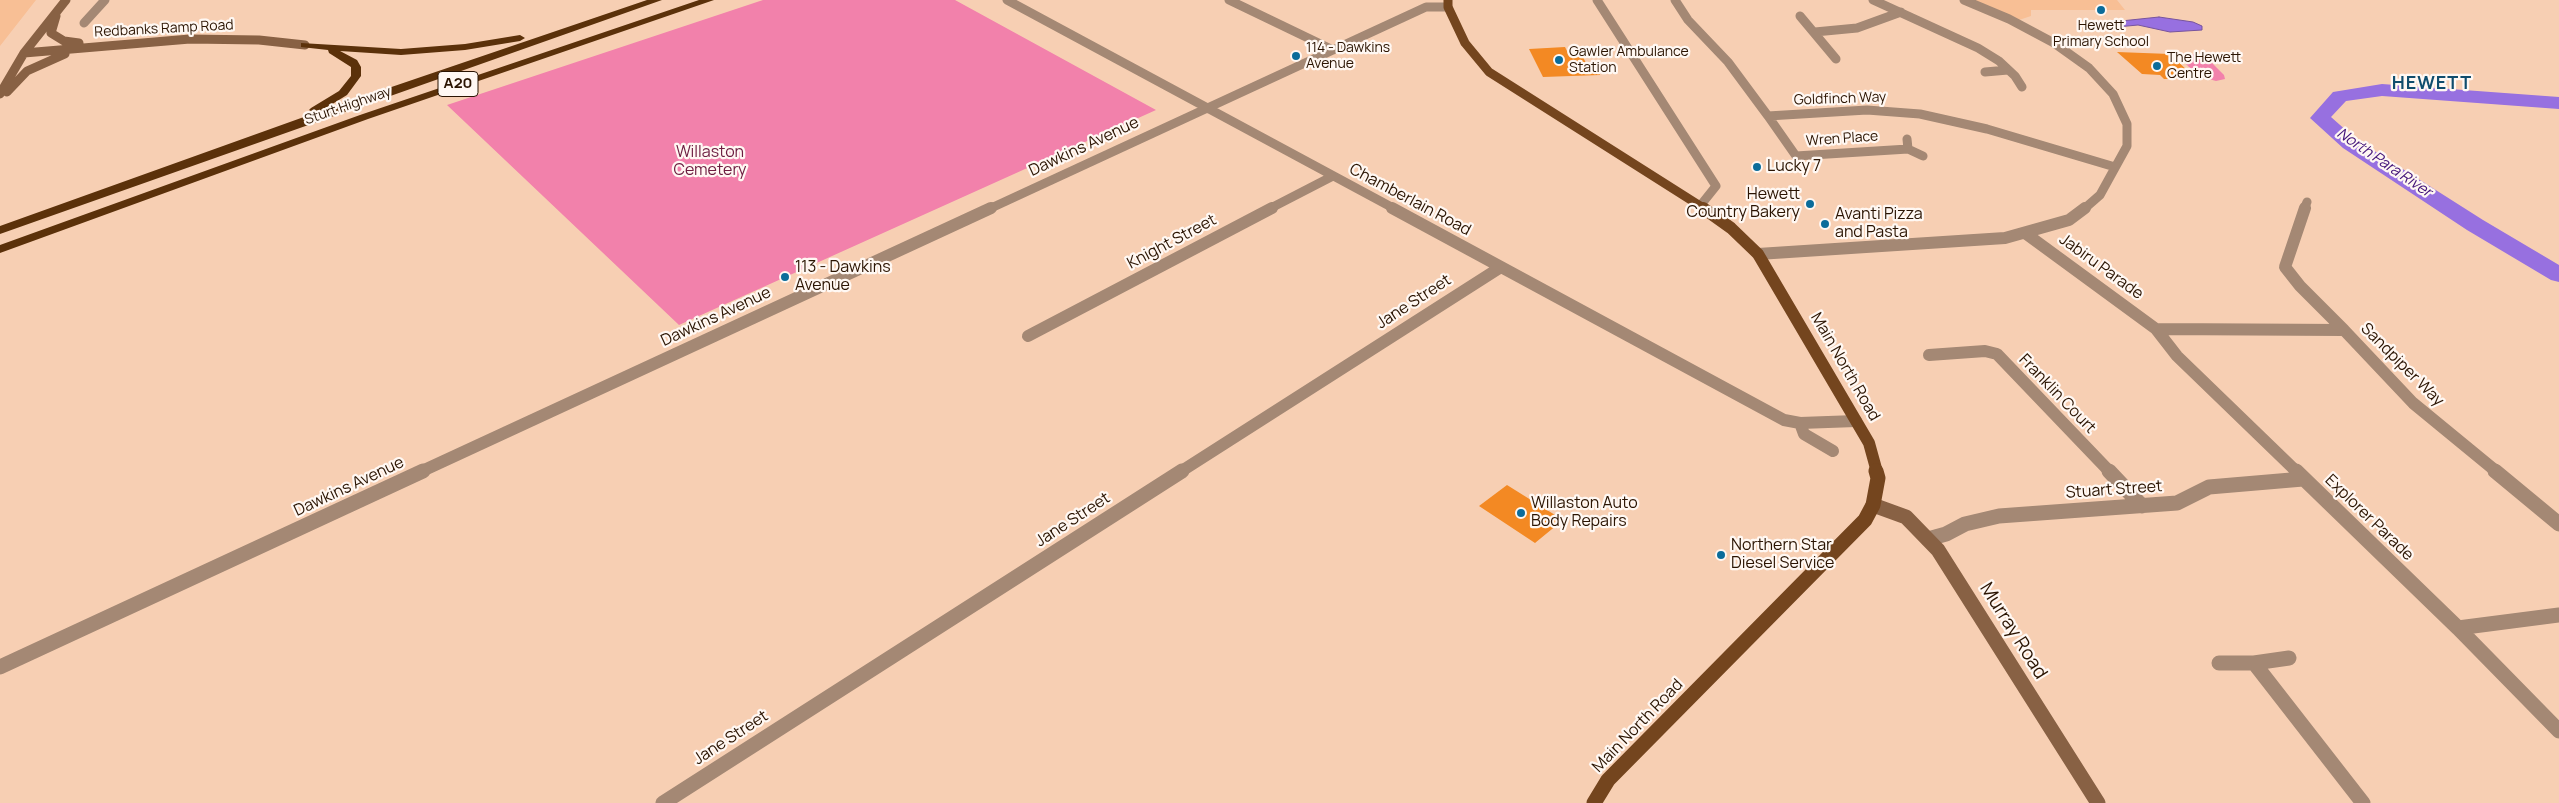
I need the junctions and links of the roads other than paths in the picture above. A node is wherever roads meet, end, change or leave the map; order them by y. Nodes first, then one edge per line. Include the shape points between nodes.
1 (66, 0) edge
2 (105, 0) edge
3 (657, 0) edge
4 (709, 0) edge
5 (1007, 0) edge
6 (1229, 0) edge
7 (1249, 0) edge
8 (1596, 0) edge
9 (1675, 0) edge
10 (1873, 0) edge
11 (1964, 0) edge
12 (1448, 3) edge
13 (1238, 4) junction
14 (59, 8) junction
15 (1901, 12) junction
16 (1800, 16) dead end
17 (598, 19) junction
18 (84, 23) dead end
19 (1816, 32) junction
20 (305, 45) junction
21 (94, 46) junction
22 (1333, 50) junction
23 (24, 53) junction
24 (1836, 58) dead end
25 (2008, 70) junction
26 (1985, 72) dead end
27 (2022, 87) dead end
28 (0, 94) edge
29 (0, 100) edge
30 (1208, 108) junction
31 (1768, 116) junction
32 (1923, 156) dead end
33 (2115, 167) junction
34 (154, 175) junction
35 (1331, 177) junction
36 (2307, 202) dead end
37 (1700, 206) junction
38 (0, 230) edge
39 (2025, 233) junction
40 (0, 249) edge
41 (1758, 254) junction
42 (1501, 267) junction
43 (2156, 328) junction
44 (2344, 330) junction
45 (1028, 336) dead end
46 (1929, 355) dead end
47 (1856, 420) junction
48 (1800, 423) junction
49 (1833, 451) dead end
50 (2303, 479) junction
51 (1873, 505) junction
52 (2142, 506) junction
53 (2559, 524) edge
54 (1928, 539) junction
55 (2559, 615) edge
56 (2458, 628) junction
57 (2289, 658) dead end
58 (2219, 663) dead end
59 (2254, 663) junction
60 (0, 667) edge
61 (2559, 732) edge
62 (663, 803) edge
63 (1594, 803) edge
64 (2098, 803) edge
65 (2363, 803) edge

1 - 14 main road
2 - 18 street
3 - 17 highway, Sturt Highway / A20
4 - 40 highway, Sturt Highway / A20 via 364,116
5 - 30 street, Chamberlain Road
6 - 13 street
7 - 13 street
8 - 37 street via 1716,186
9 - 31 street via 1688,20 1728,62
10 - 15 street
11 - 33 street via 2054,43 2089,68 2113,94 2124,116 2127,131 2127,146
12 - 22 street, Dawkins Avenue via 1426,7
12 - 37 main road, Main North Road via 1465,43 1489,72
13 - 22 street
14 - 21 main road via 51,33 64,40
14 - 23 main road
15 - 19 street via 1856,28
15 - 25 street via 1978,48
16 - 19 street
17 - 20 highway via 516,39 442,50 385,52
17 - 34 highway, Sturt Highway / A20
19 - 24 street
20 - 21 main road, Redbanks Ramp Road via 206,38
20 - 34 highway via 330,50 351,60 357,72 349,87 335,99 305,114
21 - 23 main road, Redbanks Ramp Road
21 - 29 main road via 52,58 28,71
22 - 30 street, Dawkins Avenue
23 - 28 main road
25 - 26 street
25 - 27 street
30 - 35 street, Chamberlain Road
30 - 60 street, Dawkins Avenue
31 - 32 street, Wren Place via 1796,156 1908,144
31 - 33 street, Goldfinch Way via 1867,110 1920,114 1987,129
33 - 39 street via 2100,196 2079,214 2061,224
34 - 38 highway, Sturt Highway / A20
35 - 42 street, Chamberlain Road
35 - 45 street, Knight Street
36 - 44 street via 2286,267 2294,280
37 - 41 main road, Main North Road via 1731,228
39 - 41 street via 2006,238
39 - 43 street, Jabiru Parade
41 - 47 main road, Main North Road
42 - 48 street, Chamberlain Road via 1784,420
42 - 62 street, Jane Street
43 - 44 street, Sandpiper Way
43 - 50 street, Explorer Parade via 2177,356
44 - 53 street, Sandpiper Way via 2413,403
46 - 52 street, Franklin Court via 1984,351 1997,354
47 - 48 street, Chamberlain Road
47 - 51 main road, Main North Road via 1868,443 1878,478
48 - 49 street via 1804,434
50 - 52 street, Stuart Street via 2209,487 2177,503
50 - 56 street, Explorer Parade
51 - 54 main road, Murray Road via 1906,517
51 - 63 main road, Main North Road via 1865,520 1608,780
52 - 54 street, Stuart Street via 1999,516 1965,524
54 - 64 main road, Murray Road
55 - 56 street
56 - 61 street, Explorer Parade
57 - 59 street
58 - 59 street
59 - 65 street

